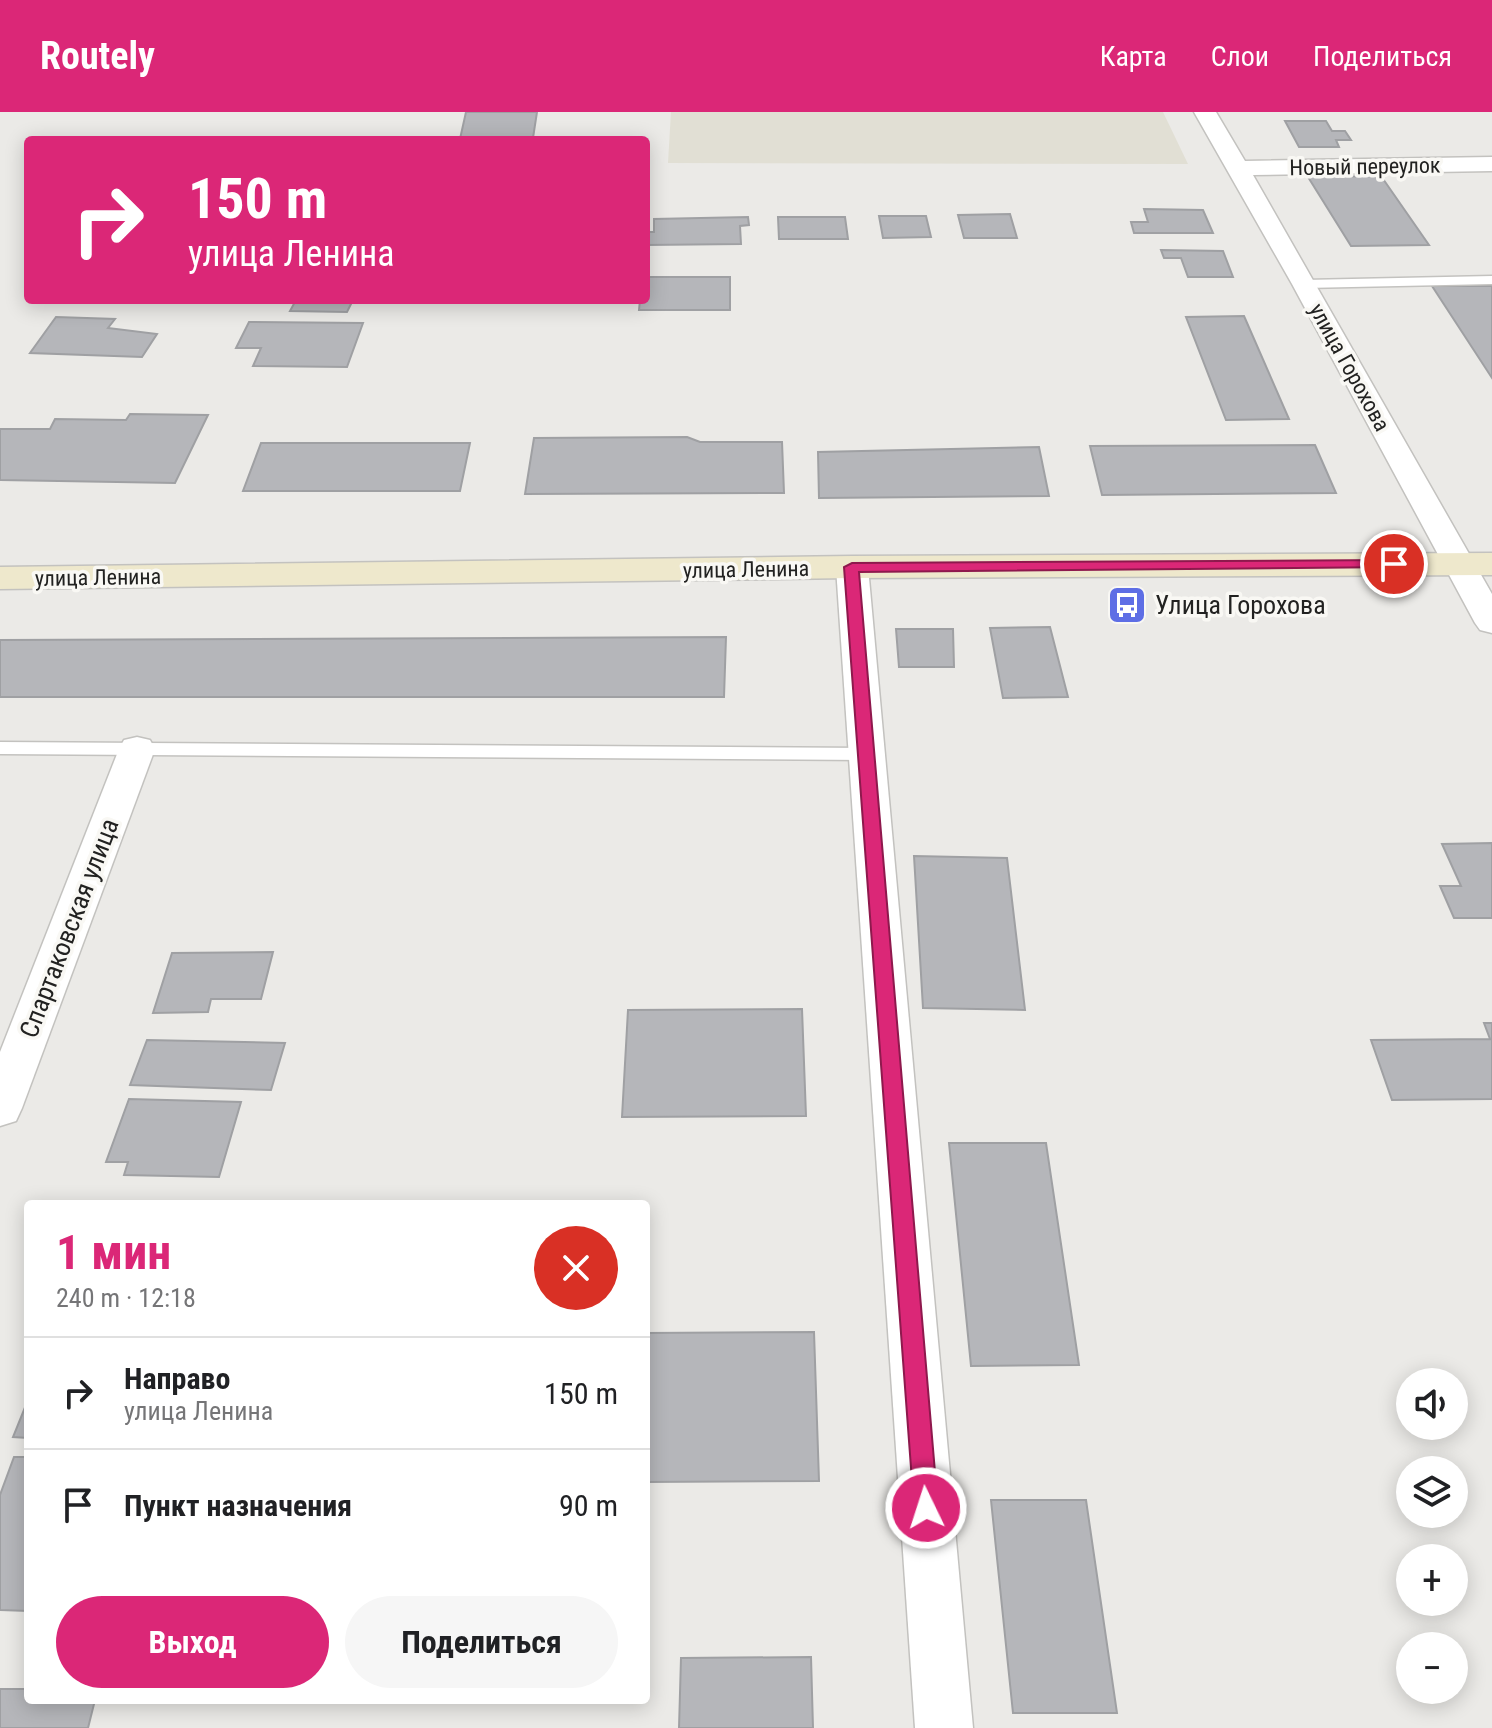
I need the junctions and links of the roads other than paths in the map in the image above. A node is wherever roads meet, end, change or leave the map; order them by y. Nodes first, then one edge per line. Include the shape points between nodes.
1 (1205, 112) edge
2 (1492, 164) edge
3 (1237, 168) junction
4 (1492, 280) edge
5 (1305, 284) junction
6 (1457, 564) junction
7 (1492, 564) edge
8 (852, 567) junction
9 (0, 578) edge
10 (1492, 623) edge
11 (0, 748) edge
12 (137, 749) junction
13 (866, 754) junction
14 (0, 1108) edge
15 (944, 1728) edge

1 - 3 street, улица Горохова
2 - 3 street, Новый переулок
3 - 5 street, улица Горохова
4 - 5 lane
5 - 6 street, улица Горохова
6 - 7 street, улица Ленина
6 - 8 street, улица Ленина
6 - 10 street, улица Горохова
8 - 9 street, улица Ленина
8 - 13 street
11 - 12 lane
12 - 13 lane
12 - 14 street, Спартаковская улица
13 - 15 street

